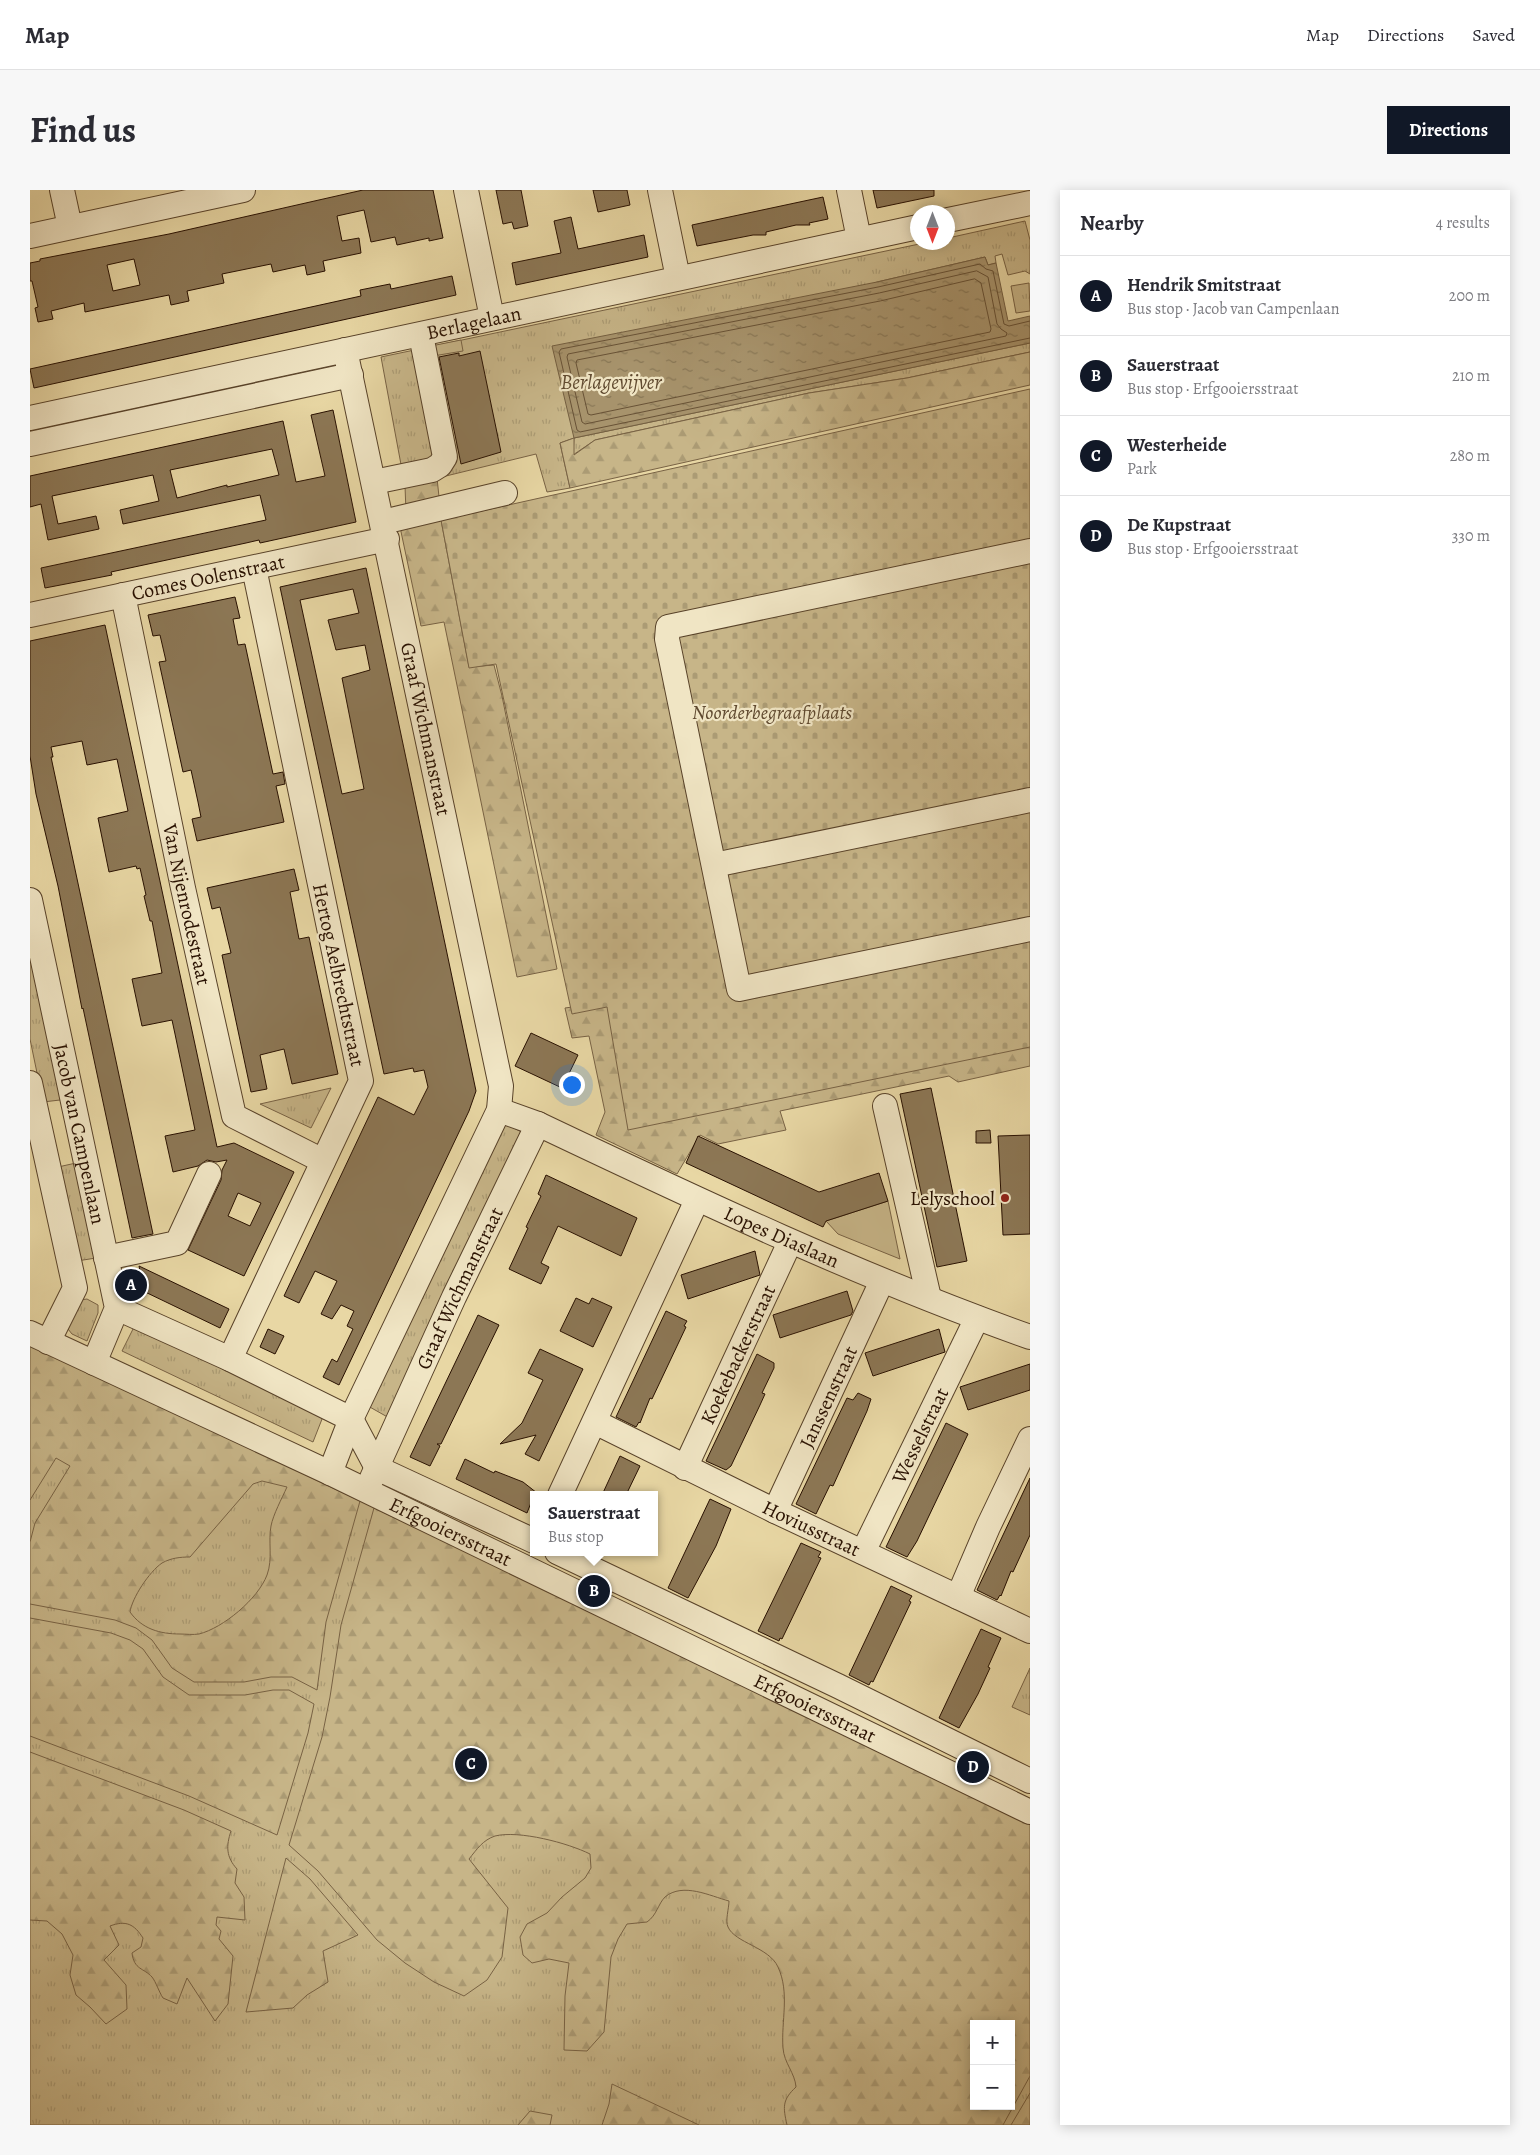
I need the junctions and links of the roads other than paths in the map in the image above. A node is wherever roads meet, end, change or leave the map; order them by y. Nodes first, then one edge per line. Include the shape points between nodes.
1 (62, 190) edge
2 (243, 190) edge
3 (466, 190) edge
4 (660, 190) edge
5 (848, 190) edge
6 (1030, 203) edge
7 (955, 219) edge
8 (70, 227) junction
9 (910, 229) edge
10 (30, 236) edge
11 (859, 239) junction
12 (678, 278) junction
13 (492, 318) junction
14 (421, 335) junction
15 (345, 350) junction
16 (351, 375) junction
17 (30, 418) edge
18 (30, 444) edge
19 (374, 482) junction
20 (505, 493) dead end
21 (385, 531) junction
22 (1030, 551) edge
23 (254, 568) junction
24 (123, 595) junction
25 (30, 615) edge
26 (1030, 800) edge
27 (714, 865) junction
28 (30, 900) edge
29 (1030, 929) edge
30 (30, 1083) edge
31 (885, 1106) dead end
32 (498, 1110) junction
33 (74, 1114) junction
34 (34, 1123) edge
35 (538, 1124) junction
36 (323, 1161) junction
37 (209, 1174) dead end
38 (697, 1200) junction
39 (790, 1242) junction
40 (106, 1258) junction
41 (882, 1281) junction
42 (75, 1288) junction
43 (115, 1297) junction
44 (929, 1298) junction
45 (978, 1318) junction
46 (39, 1337) edge
47 (1030, 1337) edge
48 (230, 1359) junction
49 (94, 1363) junction
50 (351, 1419) junction
51 (595, 1422) junction
52 (1030, 1439) edge
53 (377, 1468) junction
54 (686, 1468) junction
55 (330, 1473) junction
56 (562, 1491) edge
57 (367, 1492) junction
58 (774, 1511) junction
59 (530, 1540) edge
60 (863, 1552) junction
61 (565, 1556) edge
62 (958, 1596) junction
63 (1030, 1631) edge
64 (1030, 1781) edge
65 (1030, 1812) edge

1 - 8 street
2 - 8 street
3 - 13 street
4 - 12 street
5 - 11 street
6 - 7 street
8 - 10 street
9 - 11 street, Berlagelaan
11 - 12 street, Berlagelaan
12 - 13 street, Berlagelaan
13 - 14 street, Berlagelaan
14 - 15 street, Berlagelaan
14 - 19 street via 445,457 432,470
15 - 16 street, Graaf Wichmanstraat
15 - 17 street, Berlagelaan
16 - 18 street
16 - 19 street, Graaf Wichmanstraat
19 - 21 street, Graaf Wichmanstraat
20 - 21 street, Comes Oolenstraat
21 - 23 street, Comes Oolenstraat
21 - 32 street, Graaf Wichmanstraat via 500,1086
22 - 27 street via 668,627 666,639
23 - 24 street, Comes Oolenstraat
23 - 36 street, Hertog Aelbrechtstraat via 361,1081
24 - 25 street, Comes Oolenstraat
24 - 36 street, Van Nijenrodestraat via 234,1116
26 - 27 street
27 - 29 street via 739,989
28 - 33 street, Jacob van Campenlaan
30 - 34 street, Jacob van Campenlaan
31 - 44 street
32 - 35 street
32 - 50 street, Graaf Wichmanstraat
33 - 34 street
33 - 40 street, Jacob van Campenlaan
34 - 42 street, Jacob van Campenlaan
35 - 38 street, Lopes Diaslaan
35 - 53 street, Graaf Wichmanstraat via 454,1297
36 - 48 street, Hertog Aelbrechtstraat
37 - 40 street via 177,1244
38 - 39 street, Lopes Diaslaan
38 - 51 street
39 - 41 street, Lopes Diaslaan
39 - 54 street, Koekebackerstraat
40 - 43 street, Jacob van Campenlaan
41 - 44 street, Lopes Diaslaan
41 - 58 street, Janssenstraat
42 - 43 street
42 - 46 street
43 - 48 street
43 - 49 street
44 - 45 street, Lopes Diaslaan
45 - 47 street, Lopes Diaslaan
45 - 60 street, Wesselstraat
46 - 49 street, Erfgooiersstraat
48 - 50 street
49 - 55 street, Erfgooiersstraat
50 - 53 street
50 - 55 street, Graaf Wichmanstraat
51 - 54 street, Hoviusstraat
51 - 56 street
52 - 62 street
53 - 57 street, Graaf Wichmanstraat
53 - 59 street, Erfgooiersstraat
54 - 58 street, Hoviusstraat
55 - 57 street, Erfgooiersstraat
57 - 65 street, Erfgooiersstraat
58 - 60 street, Hoviusstraat
60 - 62 street, Hoviusstraat
61 - 64 street, Erfgooiersstraat
62 - 63 street, Hoviusstraat

